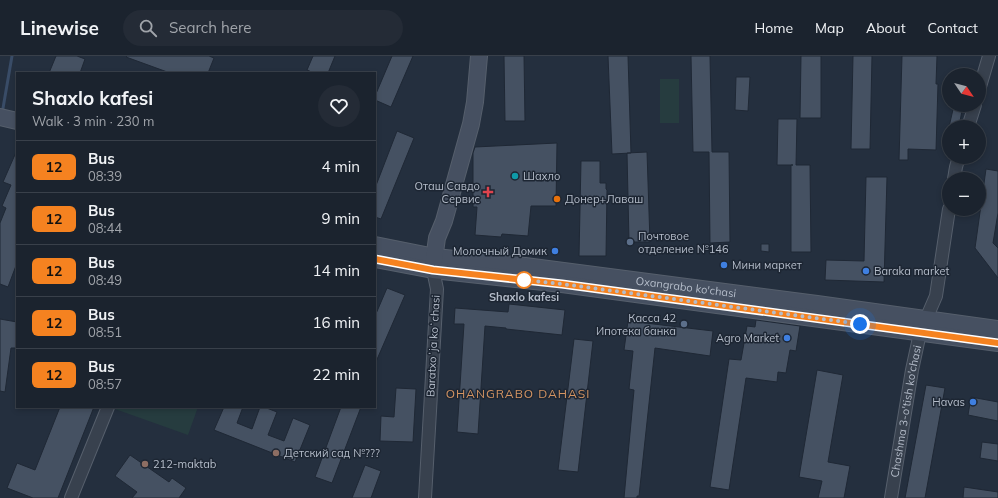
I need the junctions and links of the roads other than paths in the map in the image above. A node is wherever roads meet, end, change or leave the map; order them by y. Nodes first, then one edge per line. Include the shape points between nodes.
1 (479, 56) edge
2 (989, 56) edge
3 (985, 68) edge
4 (948, 216) edge
5 (376, 245) edge
6 (376, 259) edge
7 (434, 263) junction
8 (923, 326) junction
9 (998, 329) edge
10 (998, 343) edge
11 (108, 408) edge
12 (70, 498) edge
13 (425, 498) edge
14 (891, 498) edge

1 - 7 main road, Baratxoʻja koʻchasi via 471,124 437,238
2 - 3 street
4 - 8 street, Chashma 3-o'tish ko'chasi via 936,296
5 - 7 main road, Oxangrabo ko'chasi
6 - 7 main road, Oxangrabo ko'chasi
7 - 8 main road, Oxangrabo ko'chasi via 525,266 572,278 823,319
7 - 13 street, Baratxoʻja koʻchasi via 437,289
8 - 9 main road, Oxangrabo ko'chasi
8 - 10 main road, Oxangrabo ko'chasi
8 - 14 street, Chashma 3-o'tish ko'chasi via 912,370
11 - 12 street

